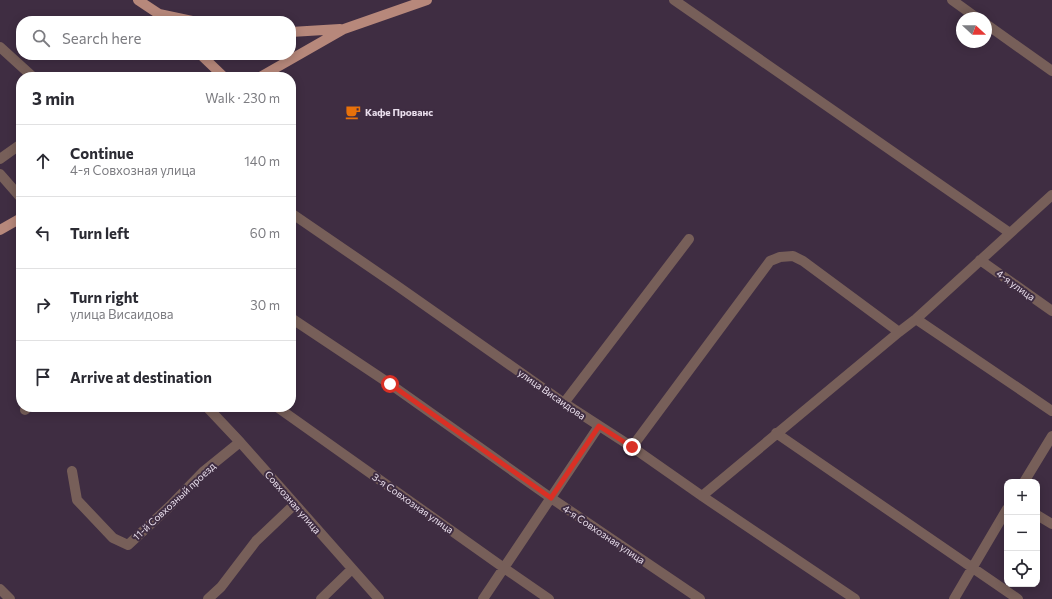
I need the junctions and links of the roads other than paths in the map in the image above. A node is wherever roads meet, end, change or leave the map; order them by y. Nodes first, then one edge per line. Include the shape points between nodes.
1 (138, 0) edge
2 (427, 0) edge
3 (674, 0) edge
4 (952, 0) edge
5 (969, 12) edge
6 (159, 16) edge
7 (992, 28) edge
8 (344, 29) junction
9 (296, 32) edge
10 (0, 47) edge
11 (296, 56) edge
12 (206, 60) edge
13 (290, 60) edge
14 (1052, 71) edge
15 (28, 72) edge
16 (219, 72) edge
17 (269, 72) edge
18 (16, 148) edge
19 (0, 159) edge
20 (0, 174) edge
21 (16, 192) edge
22 (1050, 200) edge
23 (296, 216) edge
24 (16, 221) edge
25 (0, 230) edge
26 (1010, 233) junction
27 (689, 239) dead end
28 (980, 260) junction
29 (1052, 311) edge
30 (916, 319) junction
31 (296, 321) edge
32 (898, 332) junction
33 (564, 403) junction
34 (1052, 411) edge
35 (212, 412) edge
36 (284, 412) edge
37 (599, 426) junction
38 (776, 433) junction
39 (1052, 436) edge
40 (240, 442) junction
41 (632, 447) junction
42 (72, 471) dead end
43 (1026, 479) edge
44 (702, 496) junction
45 (551, 498) junction
46 (295, 504) junction
47 (1004, 515) edge
48 (1040, 517) edge
49 (1052, 524) edge
50 (504, 568) junction
51 (973, 568) junction
52 (352, 569) junction
53 (0, 589) edge
54 (10, 599) edge
55 (208, 599) edge
56 (321, 599) edge
57 (379, 599) edge
58 (483, 599) edge
59 (549, 599) edge
60 (700, 599) edge
61 (855, 599) edge
62 (954, 599) edge
63 (1018, 599) edge

1 - 6 main road
2 - 8 main road
3 - 26 street
4 - 5 street
7 - 14 street
8 - 9 main road
8 - 11 main road
10 - 15 street
12 - 16 main road
13 - 17 main road
18 - 19 street
20 - 21 street
22 - 26 street
23 - 33 street, улица Висаидова
24 - 25 main road
26 - 28 street
27 - 33 street
28 - 29 street, 4-я улица
28 - 30 street
30 - 32 street
30 - 34 street
31 - 45 street, 4-я Совхозная улица via 390,384
32 - 38 street
32 - 41 street via 803,261 793,256 770,261
33 - 37 street, улица Висаидова
35 - 40 street, Совхозная улица
36 - 50 street, 3-я Совхозная улица
37 - 41 street, улица Висаидова
37 - 45 street
38 - 44 street
38 - 51 street
39 - 43 street
40 - 42 street, 11-й Совхозный проезд via 203,472 128,544 113,538 77,500
40 - 46 street, Совхозная улица
41 - 44 street, улица Висаидова
44 - 61 street, улица Висаидова
45 - 50 street
45 - 60 street, 4-я Совхозная улица
46 - 52 street, Совхозная улица
46 - 55 street via 256,541
47 - 51 street
48 - 49 street
50 - 58 street
50 - 59 street, 3-я Совхозная улица
51 - 62 street
51 - 63 street
52 - 56 street
52 - 57 street, Совхозная улица
53 - 54 street

